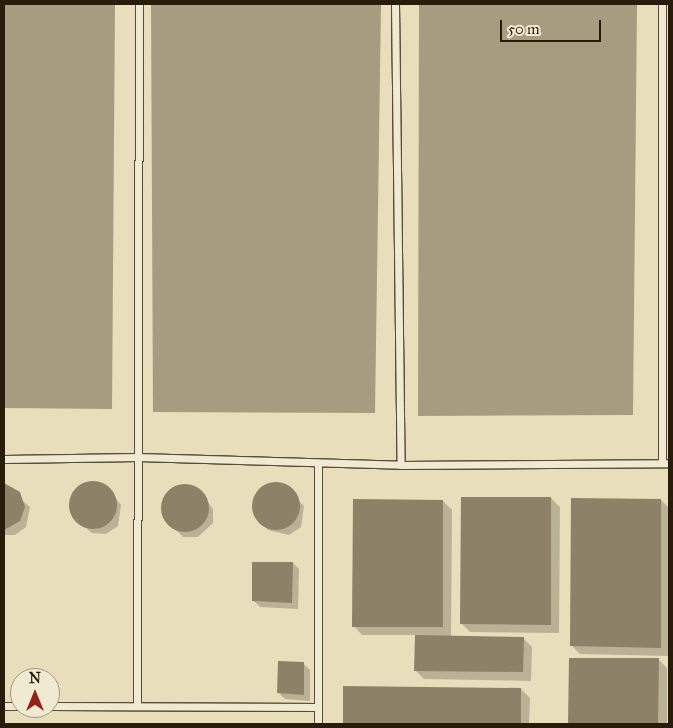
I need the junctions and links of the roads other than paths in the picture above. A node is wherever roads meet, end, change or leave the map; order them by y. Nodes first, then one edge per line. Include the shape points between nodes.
1 (139, 4) edge
2 (395, 4) edge
3 (662, 4) edge
4 (138, 457) junction
5 (4, 458) edge
6 (318, 463) junction
7 (666, 463) edge
8 (401, 464) junction
9 (60, 706) edge
10 (137, 706) junction
11 (318, 707) junction
12 (318, 724) edge

1 - 4 lane
2 - 8 lane
3 - 7 lane
4 - 5 lane
4 - 6 lane
4 - 10 lane
6 - 8 lane
6 - 11 lane
7 - 8 lane
9 - 10 lane
10 - 11 lane
11 - 12 lane

